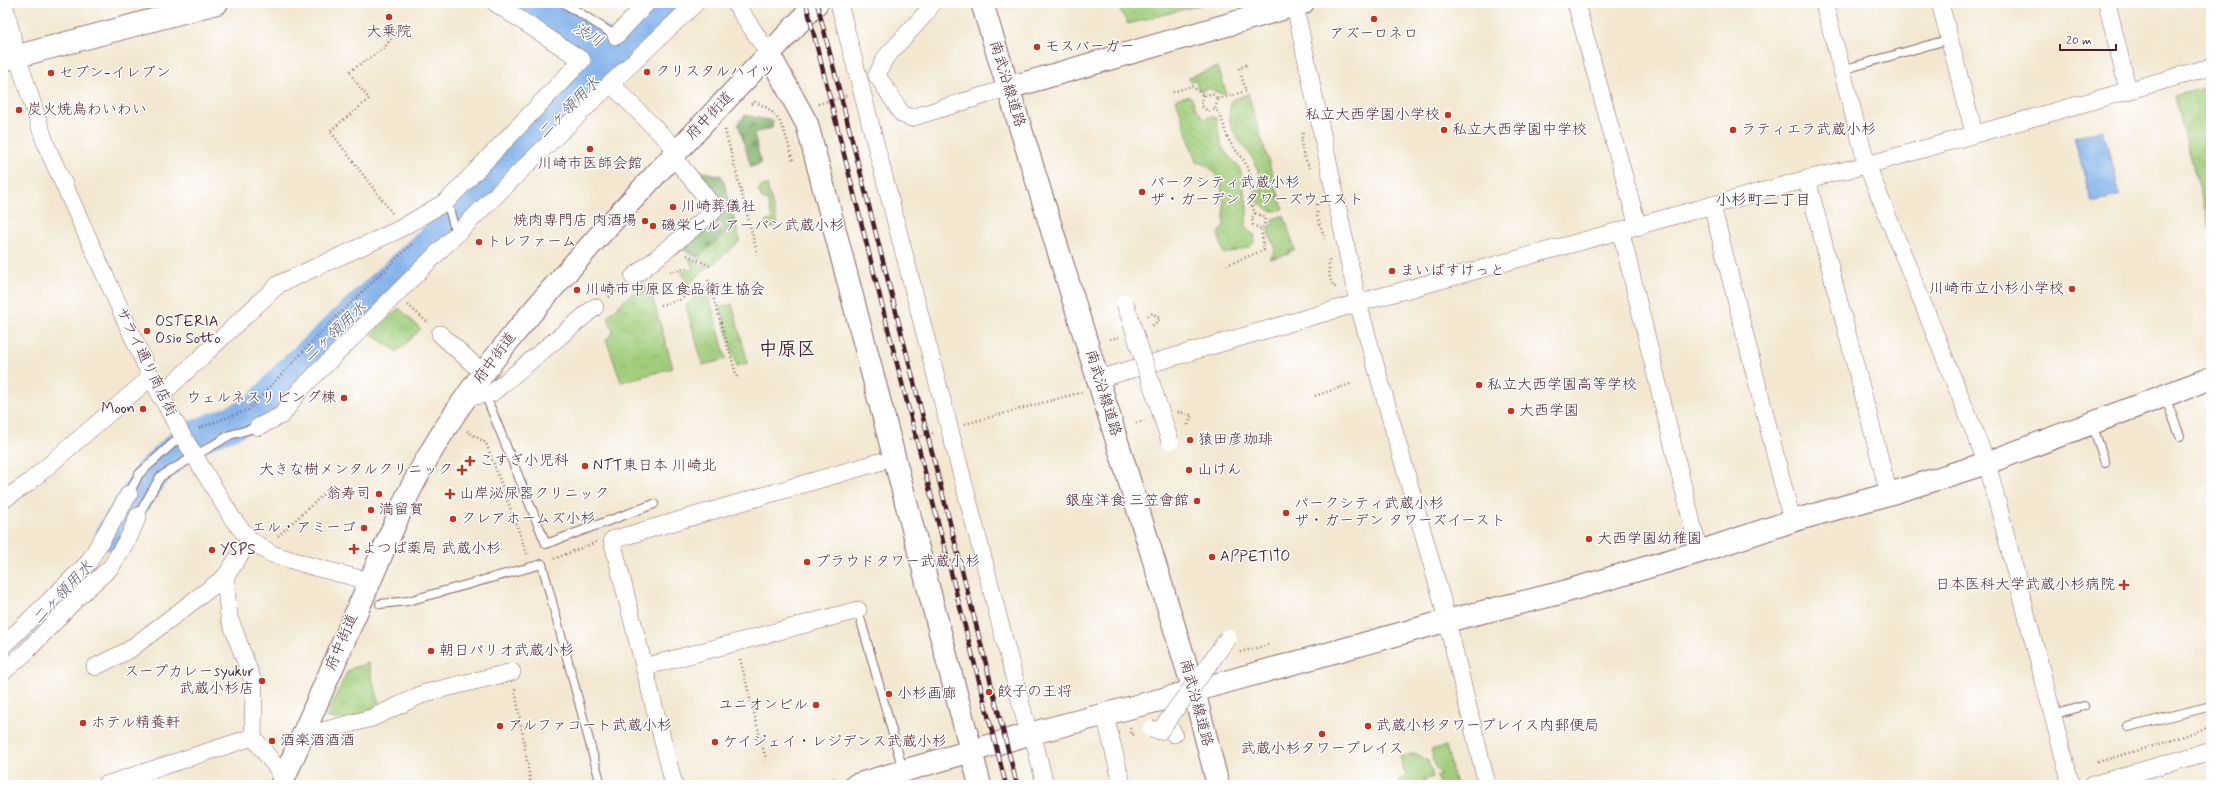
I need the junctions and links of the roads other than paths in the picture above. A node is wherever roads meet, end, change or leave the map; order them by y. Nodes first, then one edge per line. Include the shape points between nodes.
1 (4, 3) edge
2 (217, 3) edge
3 (495, 3) edge
4 (564, 3) edge
5 (647, 3) edge
6 (696, 3) edge
7 (735, 3) edge
8 (817, 3) edge
9 (839, 3) edge
10 (932, 3) edge
11 (982, 3) edge
12 (1576, 3) edge
13 (1824, 3) edge
14 (1940, 3) edge
15 (2107, 3) edge
16 (1299, 4) edge
17 (616, 36) joint
18 (1950, 39) junction
19 (769, 54) junction
20 (10, 58) edge
21 (2211, 67) edge
22 (1842, 70) junction
23 (610, 83) junction
24 (1008, 88) junction
25 (2128, 90) junction
26 (1974, 133) junction
27 (675, 152) junction
28 (1867, 165) junction
29 (1807, 179) junction
30 (447, 201) junction
31 (1712, 205) junction
32 (1638, 227) junction
33 (1621, 232) junction
34 (456, 234) junction
35 (633, 277) road end
36 (1125, 303) dead end
37 (1358, 303) junction
38 (595, 307) road end
39 (440, 334) road end
40 (483, 373) junction
41 (151, 377) junction
42 (2211, 378) edge
43 (1090, 385) junction
44 (160, 396) junction
45 (475, 396) junction
46 (2165, 396) junction
47 (2092, 423) junction
48 (258, 427) joint
49 (2180, 436) dead end
50 (1170, 441) dead end
51 (189, 446) junction
52 (879, 462) dead end
53 (2105, 462) dead end
54 (1987, 463) junction
55 (129, 494) joint
56 (1889, 494) junction
57 (3, 500) edge
58 (654, 504) dead end
59 (138, 516) joint
60 (1792, 521) junction
61 (250, 540) junction
62 (1699, 552) junction
63 (225, 577) junction
64 (369, 581) junction
65 (380, 604) dead end
66 (858, 610) joint
67 (1446, 621) junction
68 (1228, 638) dead end
69 (3, 646) edge
70 (95, 667) dead end
71 (644, 667) junction
72 (3, 672) edge
73 (512, 672) road end
74 (1194, 691) junction
75 (2084, 706) dead end
76 (2211, 706) edge
77 (1105, 715) junction
78 (2052, 715) junction
79 (2128, 727) dead end
80 (1164, 729) dead end
81 (1029, 734) junction
82 (303, 736) junction
83 (253, 737) junction
84 (971, 751) junction
85 (2211, 751) edge
86 (903, 771) junction
87 (283, 781) edge
88 (850, 781) edge
89 (105, 785) edge
90 (601, 785) edge
91 (674, 785) edge
92 (980, 785) edge
93 (1045, 785) edge
94 (1122, 785) edge
95 (1218, 785) edge
96 (1486, 785) edge
97 (2071, 785) edge
98 (2092, 785) edge

1 - 20 street, サライ通り商店街
2 - 20 main road
3 - 30 street via 582,60
4 - 17 lane
5 - 17 street
6 - 23 street
7 - 19 street
8 - 19 main road, 府中街道
9 - 81 street
10 - 24 street via 872,76 902,114 911,118
11 - 24 main road, 南武沿線道路
12 - 32 street
13 - 22 street
14 - 18 street
15 - 25 street
16 - 24 main road
16 - 37 street
18 - 22 lane
18 - 26 street
19 - 27 main road, 府中街道
19 - 84 main road via 807,124
20 - 41 street, サライ通り商店街 via 46,145
21 - 25 street
22 - 28 street
23 - 27 street
23 - 34 street
24 - 43 main road, 南武沿線道路
25 - 26 street
26 - 28 street
27 - 35 street via 710,202 713,212
27 - 40 main road, 府中街道 via 537,304
28 - 29 street
28 - 54 street
29 - 31 street
29 - 56 street
30 - 34 lane
30 - 44 street via 403,227 279,284
31 - 32 street
31 - 60 street
32 - 33 street
33 - 37 street
33 - 62 street
34 - 48 street via 299,391 282,415
36 - 50 street, bridge
37 - 43 street
37 - 67 street
38 - 45 street via 492,393
39 - 40 street
40 - 45 main road, 府中街道
41 - 44 street, サライ通り商店街
41 - 57 street via 27,484
42 - 46 main road
43 - 74 main road, 南武沿線道路
44 - 51 street, サライ通り商店街
45 - 58 lane via 546,544
45 - 64 main road, 府中街道 via 450,420 424,462
46 - 47 main road
46 - 49 lane
47 - 53 lane
47 - 54 main road
48 - 51 lane
51 - 55 lane via 139,474
51 - 59 lane via 160,477
51 - 61 street, サライ通り商店街 via 232,518
52 - 71 street via 612,540
54 - 56 main road
54 - 78 street
55 - 69 street via 88,564
56 - 60 main road
59 - 72 street via 111,566
60 - 62 main road
61 - 63 street
61 - 64 street, サライ通り商店街 via 272,554 314,568
62 - 67 main road via 1560,593
63 - 70 street via 129,650
63 - 83 street via 229,617 254,684
64 - 82 main road, 府中街道
65 - 90 lane via 408,601 542,564
66 - 71 street
66 - 86 lane
67 - 74 main road
67 - 96 street
68 - 80 street, bridge via 1213,651
71 - 91 street
73 - 82 street via 425,694 372,718
74 - 77 main road
74 - 95 main road, 南武沿線道路
75 - 78 lane
76 - 79 lane
77 - 81 main road
77 - 94 street
78 - 97 street
81 - 84 main road
81 - 93 street via 1035,744
82 - 87 main road, 府中街道
83 - 87 street
83 - 89 street
84 - 86 main road
84 - 92 main road
85 - 98 street
86 - 88 main road

